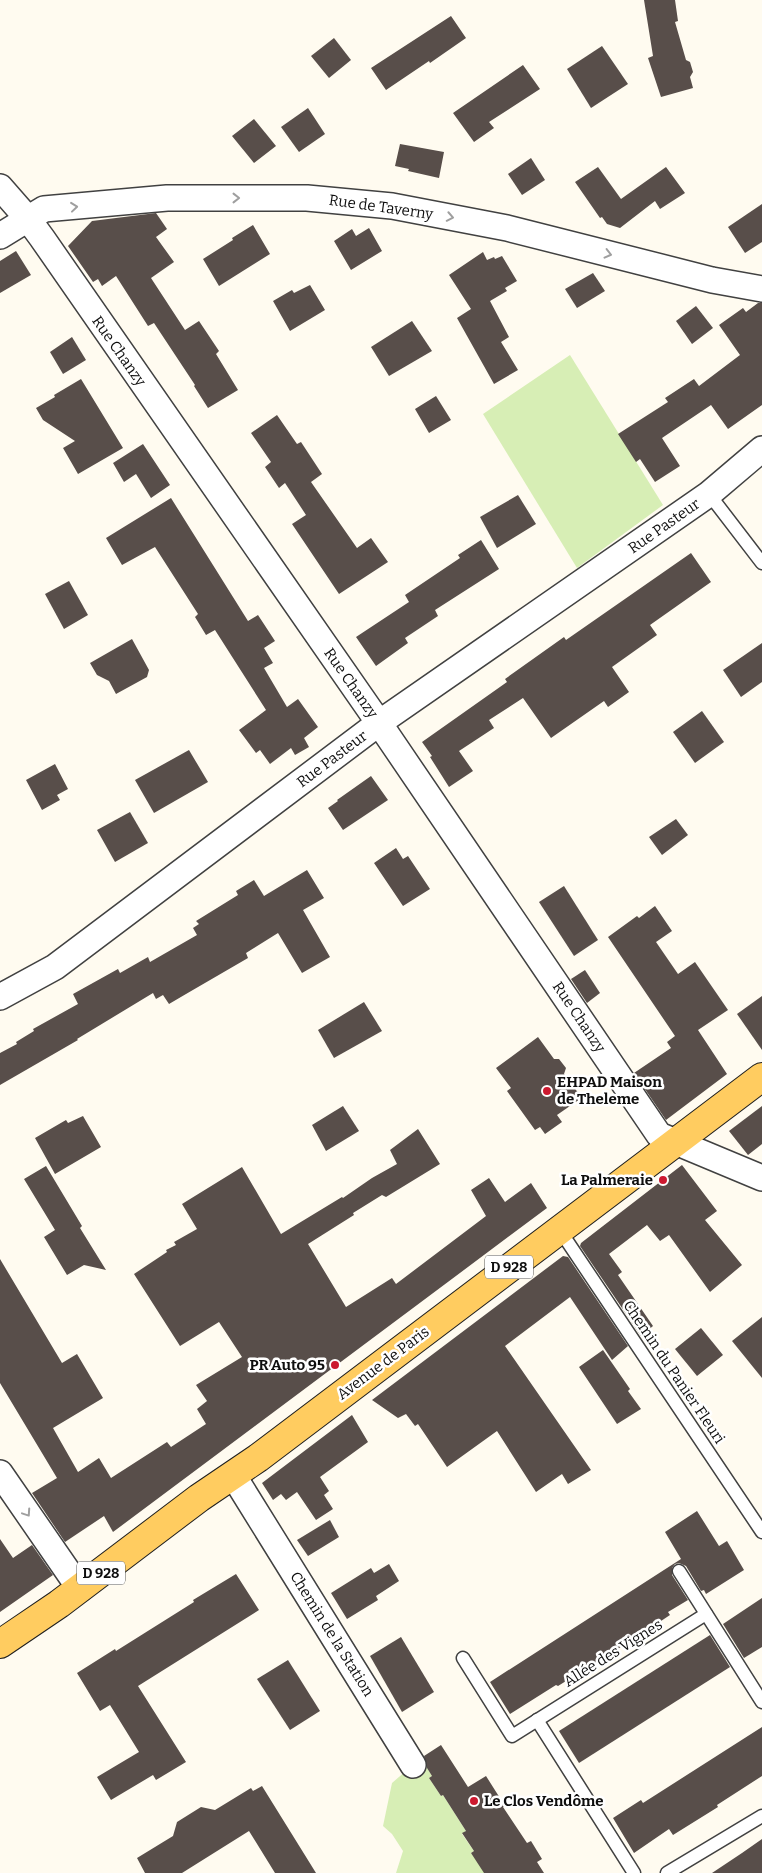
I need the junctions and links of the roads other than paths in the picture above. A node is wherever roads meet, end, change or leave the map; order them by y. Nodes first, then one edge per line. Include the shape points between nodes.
1 (0, 187) edge
2 (28, 219) junction
3 (0, 236) edge
4 (762, 289) edge
5 (762, 450) edge
6 (709, 494) junction
7 (762, 563) edge
8 (379, 723) junction
9 (0, 997) edge
10 (762, 1077) edge
11 (676, 1142) junction
12 (762, 1178) edge
13 (559, 1229) junction
14 (0, 1473) edge
15 (233, 1475) junction
16 (762, 1532) edge
17 (679, 1571) dead end
18 (80, 1589) junction
19 (706, 1614) junction
20 (0, 1644) edge
21 (463, 1658) dead end
22 (762, 1702) edge
23 (537, 1720) junction
24 (413, 1765) dead end
25 (762, 1816) edge
26 (634, 1873) edge
27 (667, 1873) edge

1 - 2 street, Rue Chanzy
2 - 3 street, Rue de Taverny
2 -> 4 street, Rue de Taverny via 44,210 167,198 307,198 355,202 507,228 712,280
2 - 8 street, Rue Chanzy
5 - 6 street, Rue Pasteur
6 - 7 lane
6 - 8 street, Rue Pasteur
8 - 9 street, Rue Pasteur via 55,968
8 - 11 street, Rue Chanzy via 655,1128 660,1135
10 - 11 main road, Avenue de Paris / D 928
11 - 12 street, Rue Chanzy
11 - 13 main road, Avenue de Paris / D 928
13 - 15 main road, Avenue de Paris / D 928
13 - 16 lane, Chemin du Panier Fleuri
14 -> 18 street
15 - 18 main road, Avenue de Paris / D 928
15 - 24 street, Chemin de la Station
17 - 19 lane
18 - 20 main road, Avenue de Paris / D 928
19 - 22 lane
19 - 23 lane, Allée des Vignes
21 - 23 lane, Allée des Vignes via 512,1736
23 - 26 lane
25 - 27 lane

